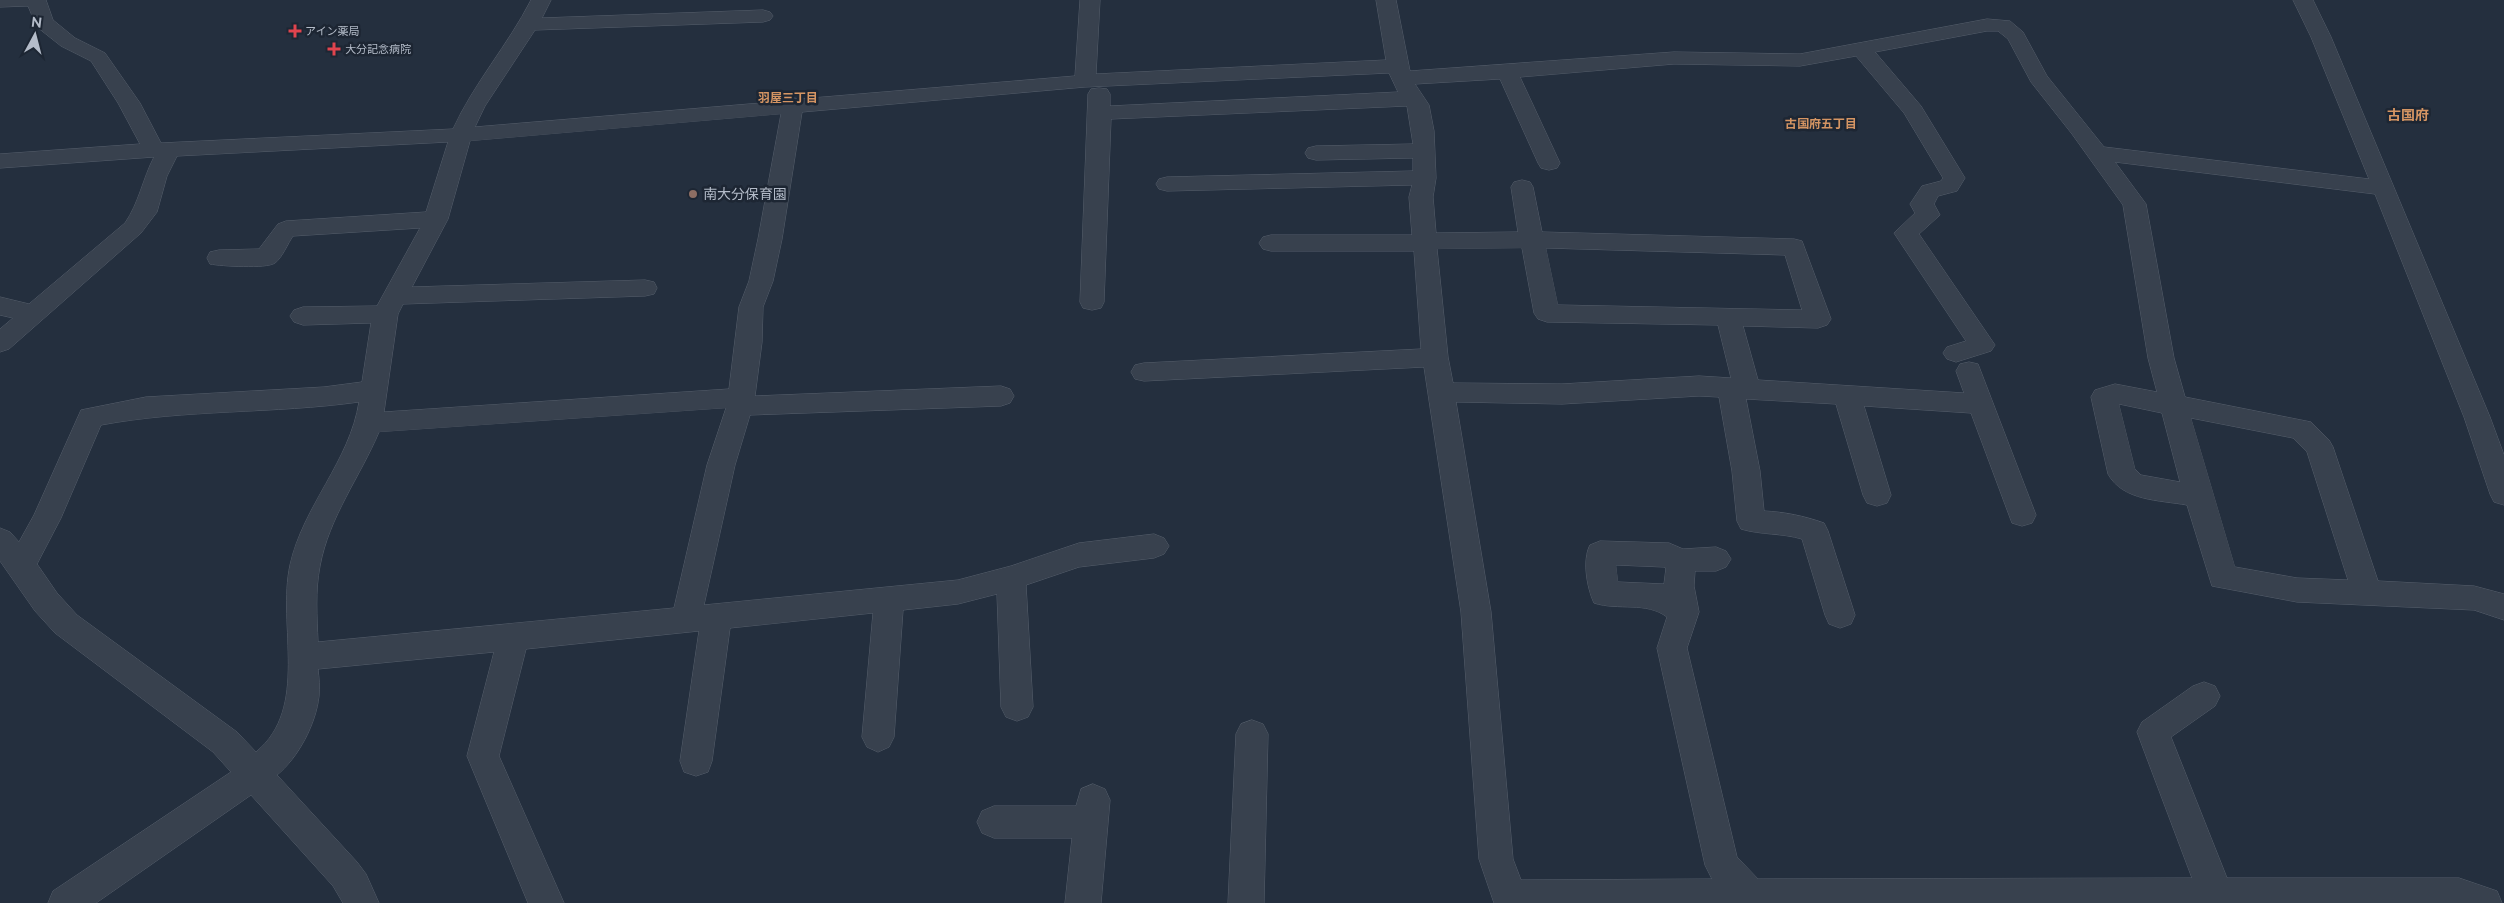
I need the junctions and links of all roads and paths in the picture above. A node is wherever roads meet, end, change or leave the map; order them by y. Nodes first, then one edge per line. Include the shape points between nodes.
1 (23, 0) edge
2 (31, 0) edge
3 (36, 0) edge
4 (541, 0) edge
5 (1090, 0) edge
6 (1386, 0) edge
7 (2303, 0) edge
8 (0, 1) edge
9 (763, 16) dead end
10 (529, 24) junction
11 (1862, 50) junction
12 (1507, 72) junction
13 (1091, 80) junction
14 (1405, 81) junction
15 (793, 104) junction
16 (1100, 112) junction
17 (461, 135) junction
18 (162, 149) junction
19 (1424, 151) junction
20 (1316, 153) dead end
21 (2098, 153) junction
22 (0, 161) edge
23 (1549, 163) dead end
24 (1425, 178) junction
25 (1167, 184) dead end
26 (1522, 187) dead end
27 (2384, 188) junction
28 (436, 218) junction
29 (1532, 241) junction
30 (1426, 242) junction
31 (1271, 243) dead end
32 (219, 258) dead end
33 (645, 288) dead end
34 (1092, 302) dead end
35 (389, 305) junction
36 (0, 306) edge
37 (34, 314) junction
38 (303, 316) dead end
39 (1728, 317) junction
40 (0, 343) edge
41 (1434, 357) junction
42 (1144, 372) dead end
43 (1739, 388) junction
44 (374, 390) junction
45 (1440, 392) junction
46 (1847, 395) junction
47 (1001, 396) dead end
48 (740, 401) junction
49 (1981, 404) junction
50 (2173, 404) junction
51 (369, 423) junction
52 (2504, 494) edge
53 (1877, 495) dead end
54 (2198, 496) junction
55 (2022, 515) dead end
56 (0, 540) edge
57 (1154, 546) dead end
58 (1716, 559) dead end
59 (1680, 563) junction
60 (21, 565) junction
61 (1011, 578) junction
62 (2366, 594) junction
63 (888, 601) junction
64 (2504, 607) edge
65 (1684, 612) junction
66 (1840, 615) dead end
67 (701, 619) junction
68 (513, 637) junction
69 (302, 657) junction
70 (2204, 696) dead end
71 (1017, 707) dead end
72 (1252, 734) dead end
73 (878, 737) dead end
74 (696, 761) dead end
75 (253, 775) junction
76 (994, 822) dead end
77 (100, 894) edge
78 (1751, 898) junction
79 (1511, 900) edge
80 (2218, 900) edge
81 (66, 903) edge
82 (360, 903) edge
83 (546, 903) edge
84 (1083, 903) edge
85 (1246, 903) edge
86 (2484, 903) edge

1 - 2 street
1 - 8 street
3 - 18 street via 44,23 68,42 98,57
4 - 10 street
5 - 13 street
6 - 14 street
7 - 27 street
9 - 10 street
10 - 17 street via 474,106
11 - 12 street via 1790,61 1674,58
11 - 21 street via 1988,25 2003,25 2016,36 2038,78
11 - 49 street via 1900,89 1932,136 1954,178 1949,186 1930,191 1922,204 1928,215 1906,233 1982,345 1962,362
12 - 14 street
12 - 23 street
13 - 14 street
13 - 15 street
13 - 16 street
14 - 16 street
14 - 19 street via 1423,131
15 - 17 street
15 - 48 street via 770,239 751,307
16 - 34 street
17 - 18 street
17 - 28 street
18 - 22 street
18 - 37 street via 145,212 132,228
19 - 20 street
19 - 24 street
21 - 27 street
21 - 50 street via 2137,210 2161,358
24 - 25 street
24 - 30 street via 1422,197
26 - 29 street
27 - 52 street via 2477,417
28 - 32 street via 286,229 266,257
28 - 35 street
29 - 30 street
29 - 39 street via 1547,313
29 - 39 street via 1794,247 1818,320
30 - 31 street
30 - 41 street
33 - 35 street
35 - 38 street
35 - 44 street
36 - 37 street
37 - 40 street
39 - 43 street
41 - 42 street
41 - 45 street
43 - 45 street via 1675,386 1562,394
43 - 46 street
43 - 66 street via 1751,521 1789,524 1814,531
44 - 51 street
44 - 60 street via 324,397 146,407 91,417 47,518
45 - 79 street via 1454,461 1476,612 1496,860
46 - 49 street
46 - 53 street
47 - 48 street
48 - 51 street via 627,404 513,415
48 - 67 street via 721,465
49 - 55 street
50 - 54 street
50 - 54 street via 2115,394 2104,397 2122,474 2133,484
50 - 62 street via 2301,430 2319,447
51 - 69 street via 327,506 305,565
54 - 62 street via 2223,577 2297,590
56 - 60 street
57 - 61 street via 1079,555
58 - 59 street via 1689,559
59 - 65 street via 1679,586
59 - 65 street via 1669,556 1600,553 1605,594 1662,596
60 - 75 street via 46,602 66,624 208,728 225,742
61 - 63 street via 958,592
61 - 71 street
62 - 64 street via 2474,598
63 - 67 street
63 - 73 street
65 - 78 street via 1672,648 1722,865
67 - 68 street
67 - 74 street
68 - 69 street
68 - 83 street via 483,756
69 - 75 street via 303,696 293,728 270,760
70 - 80 street via 2153,732
72 - 85 street
75 - 77 street
75 - 82 street via 345,874
76 - 84 street via 1092,811
77 - 81 street
78 - 79 street
78 - 80 street
80 - 86 street via 2459,895

